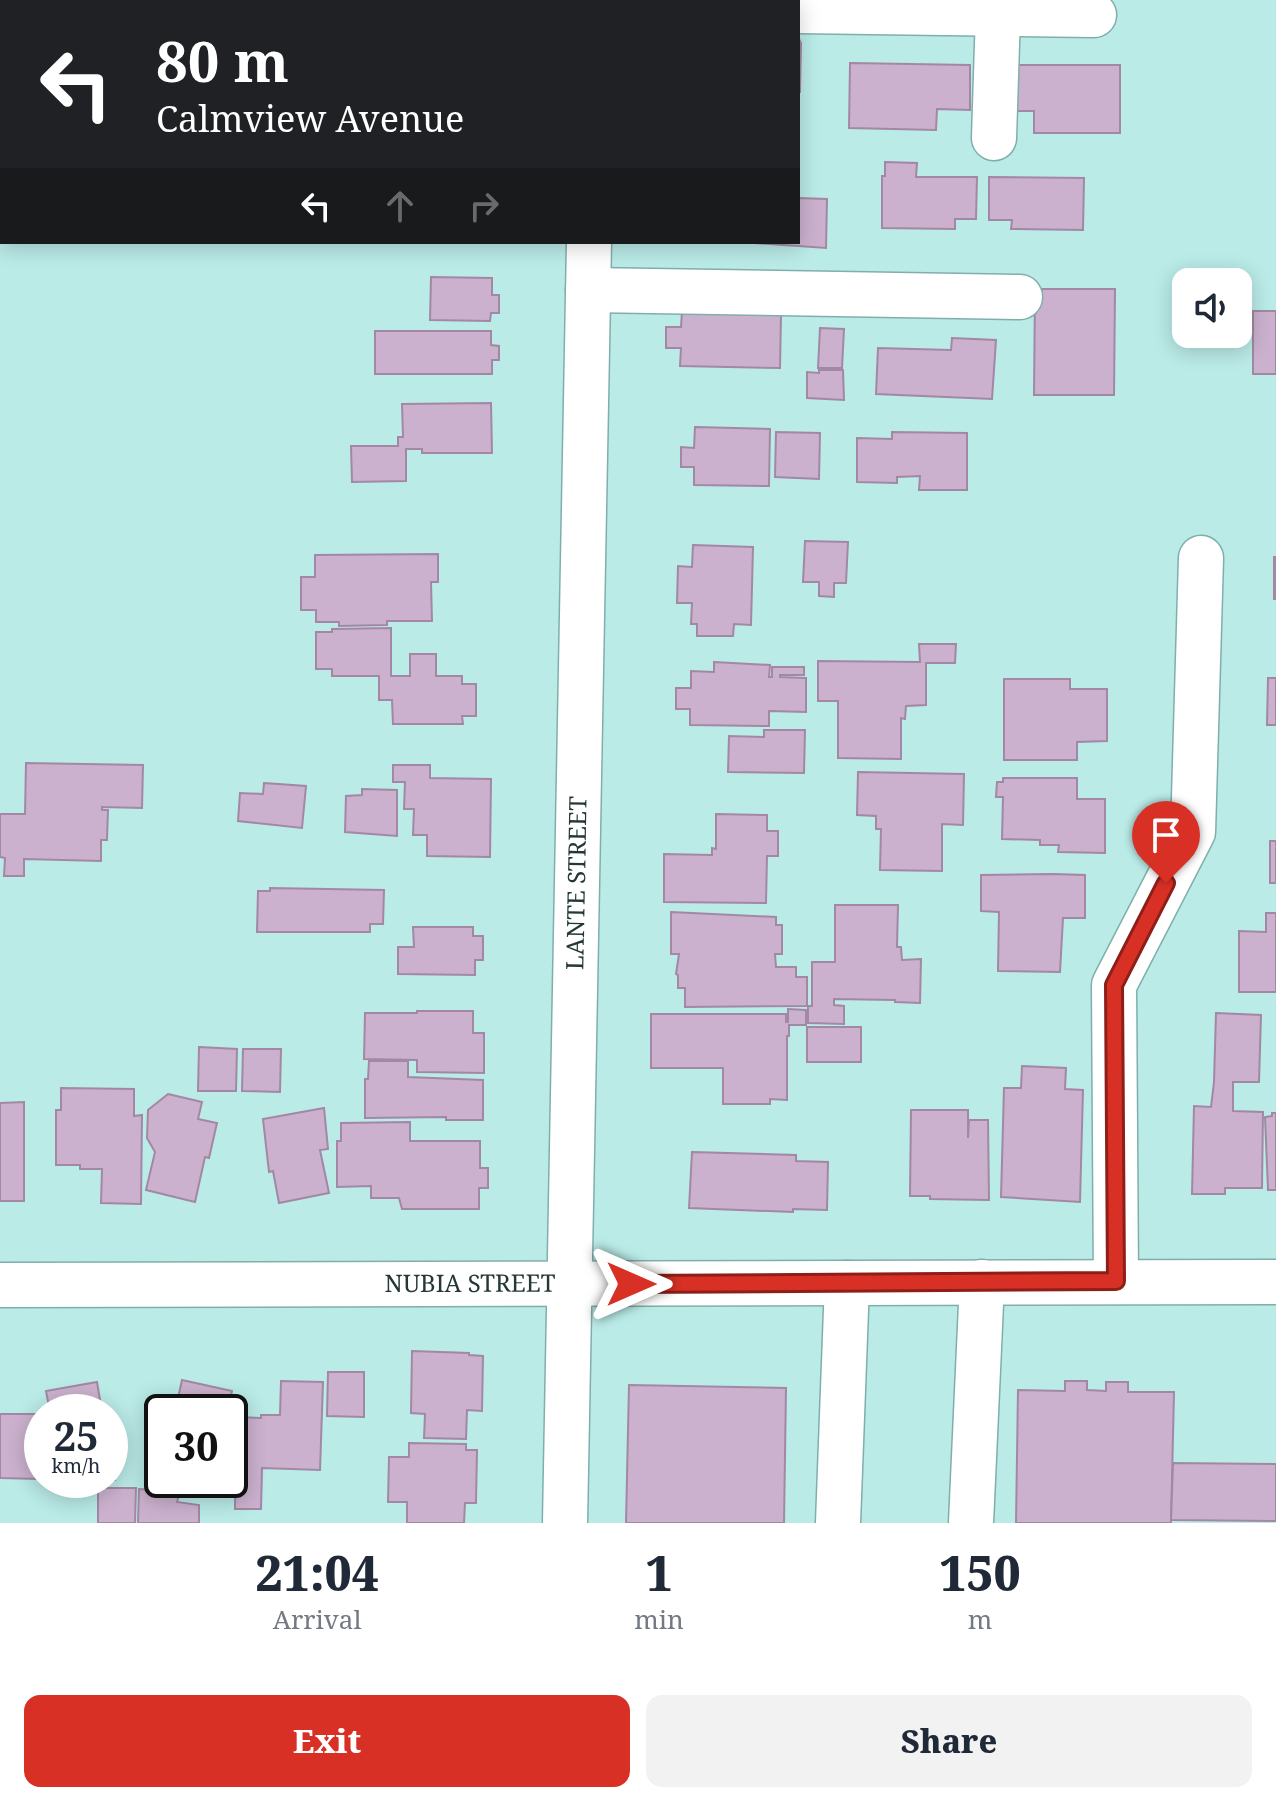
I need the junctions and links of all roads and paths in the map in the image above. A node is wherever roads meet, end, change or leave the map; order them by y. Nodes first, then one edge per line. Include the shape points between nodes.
1 (800, 11) edge
2 (998, 13) junction
3 (1094, 15) dead end
4 (994, 138) dead end
5 (589, 244) edge
6 (588, 290) junction
7 (1020, 297) dead end
8 (1201, 558) dead end
9 (1116, 1281) junction
10 (982, 1282) junction
11 (1276, 1282) edge
12 (847, 1283) junction
13 (0, 1285) edge
14 (569, 1285) junction
15 (565, 1523) edge
16 (838, 1523) edge
17 (971, 1523) edge

1 - 2 street
2 - 3 street
2 - 4 street
5 - 6 street, LANTE STREET
6 - 7 street
6 - 14 street, LANTE STREET
8 - 9 street via 1193,832 1114,985
9 - 10 street, NUBIA STREET
9 - 11 street, NUBIA STREET
10 - 12 street, NUBIA STREET
10 - 17 street
12 - 14 street, NUBIA STREET
12 - 16 street
13 - 14 street, NUBIA STREET
14 - 15 street, LANTE STREET

